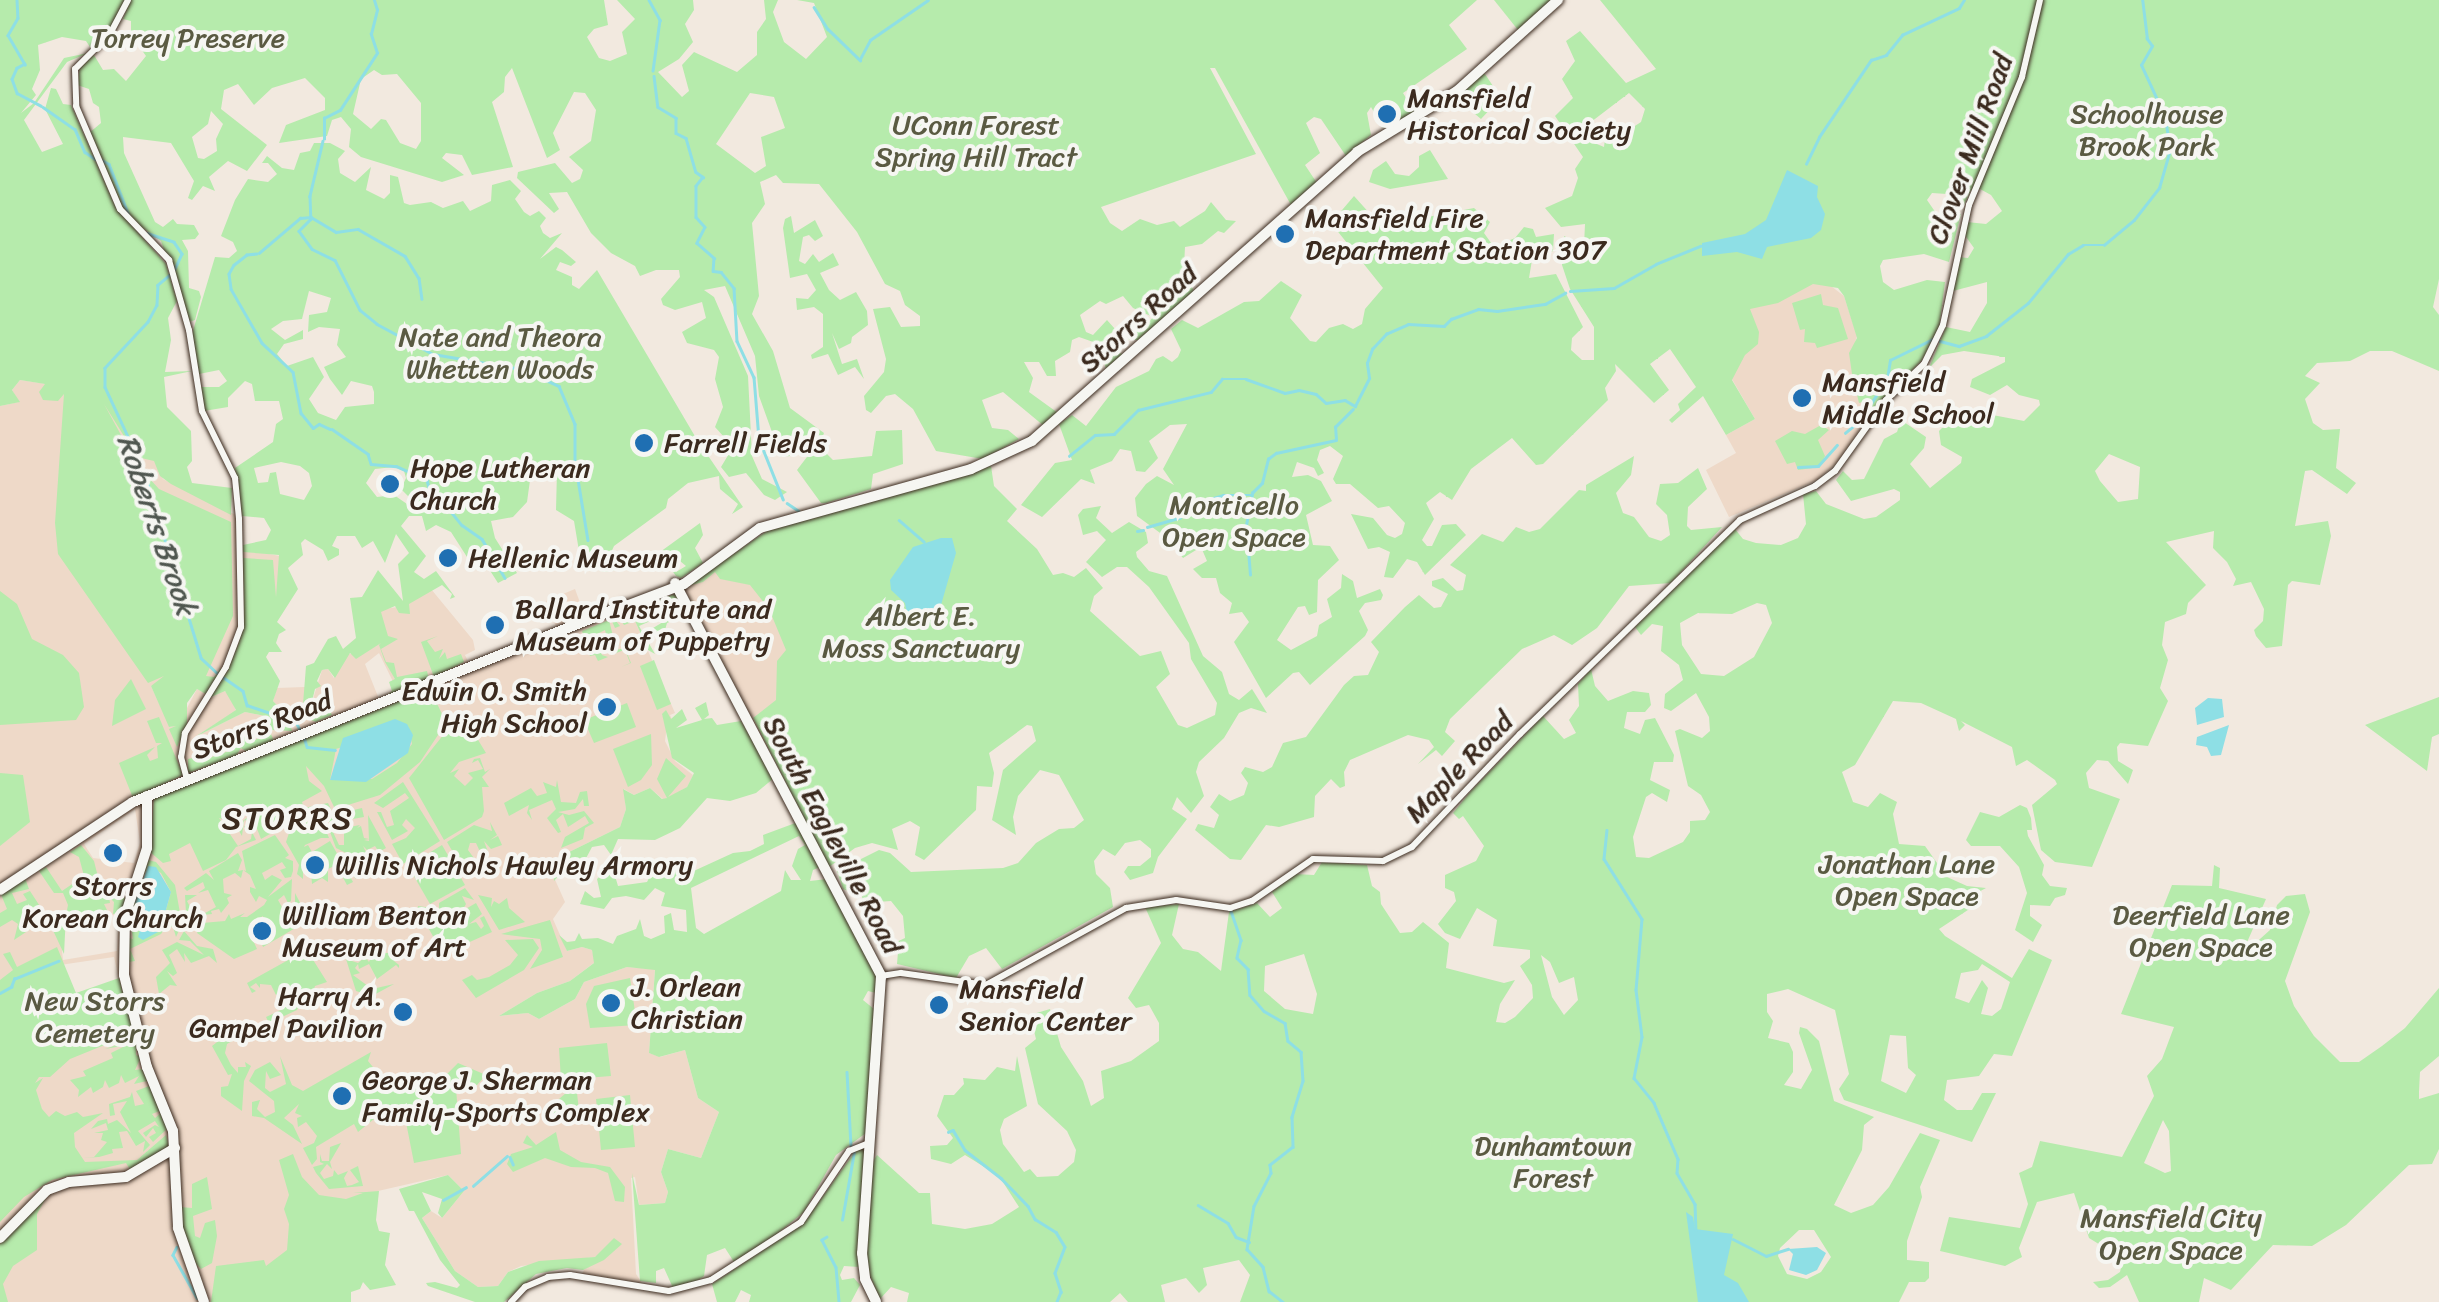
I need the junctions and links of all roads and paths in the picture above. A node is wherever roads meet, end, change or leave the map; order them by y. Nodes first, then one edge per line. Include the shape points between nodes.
1 (128, 0) edge
2 (1558, 0) edge
3 (2040, 0) edge
4 (1733, 526) joint
5 (676, 585) junction
6 (187, 780) junction
7 (143, 798) junction
8 (0, 890) edge
9 (880, 976) junction
10 (174, 1140) junction
11 (870, 1142) junction
12 (0, 1238) edge
13 (204, 1302) edge
14 (511, 1302) edge
15 (876, 1302) edge

1 - 6 street via 110,34 73,74 76,106 120,210 168,260 189,330 202,411 235,478 239,518 241,628 226,667 190,722 180,757
2 - 5 main road, Storrs Road via 1444,100 1357,152 1032,441 971,468 760,528
3 - 4 street, Clover Mill Road via 2016,98 1966,214 1939,337 1827,478
4 - 9 street, Maple Road via 1512,742 1448,814 1396,858 1313,859 1252,901 1230,908 1176,900 1126,908 986,985
5 - 6 main road, Storrs Road
5 - 9 main road, South Eagleville Road
6 - 7 main road, Storrs Road
7 - 8 main road, Storrs Road
7 - 10 main road via 147,848 124,916 124,975
9 - 11 main road, South Eagleville Road
10 - 12 main road via 126,1177 48,1190
10 - 13 main road via 178,1228
11 - 14 street via 850,1151 801,1222 712,1280 669,1291 548,1277
11 - 15 main road, South Eagleville Road via 862,1261

